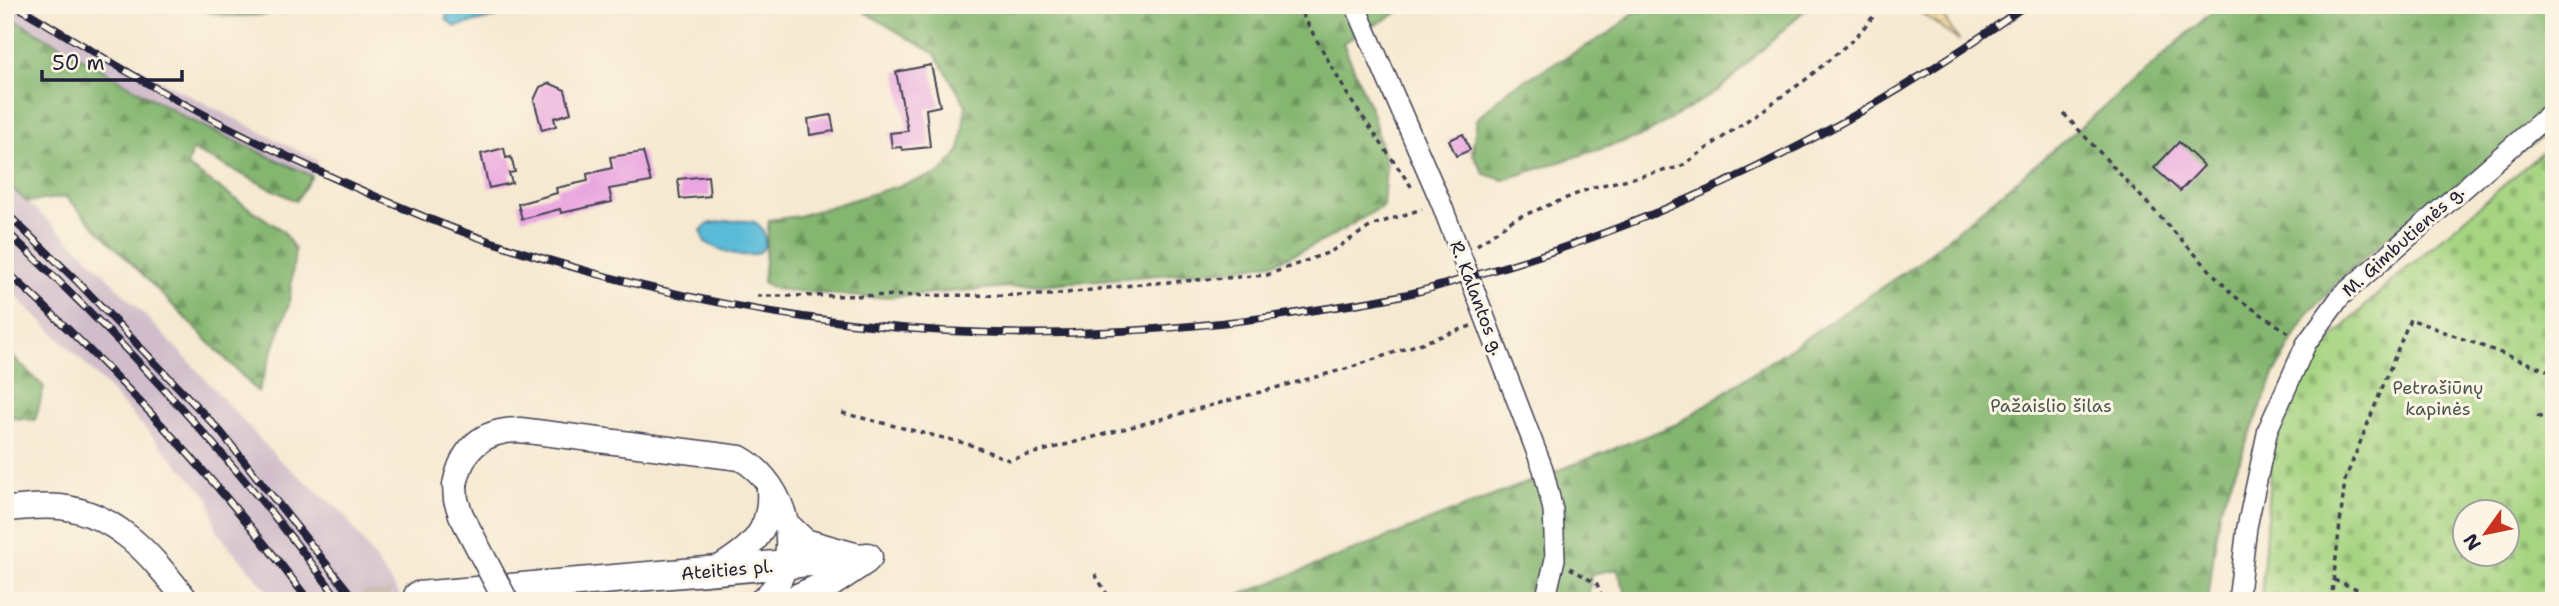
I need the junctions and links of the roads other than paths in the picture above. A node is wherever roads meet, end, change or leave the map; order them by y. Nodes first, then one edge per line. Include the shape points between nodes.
1 (1355, 5) edge
2 (2554, 110) edge
3 (769, 484) junction
4 (5, 509) edge
5 (785, 522) junction
6 (868, 557) junction
7 (786, 565) junction
8 (714, 571) junction
9 (418, 596) dead end
10 (187, 601) edge
11 (506, 601) edge
12 (761, 601) edge
13 (791, 601) edge
14 (1545, 601) edge
15 (2238, 601) edge

1 - 14 street, R. Kalantos g. via 1433,205 1461,253 1543,469 1553,510 1555,559
2 - 15 street, M. Gimbutienės g. via 2341,296 2306,344 2267,429
3 - 5 main road
3 - 8 main road via 770,504 760,534 741,555
3 - 11 main road, bridge via 752,464 726,454 520,429 497,432 465,454 455,485 461,515
4 - 10 main road via 58,507 88,513 132,537
5 - 6 main road via 805,541
5 - 7 main road
6 - 7 highway, Ateities pl.
6 - 13 highway via 829,584
7 - 8 highway, Ateities pl.
7 - 12 main road via 780,581
8 - 9 highway, Ateities pl.

